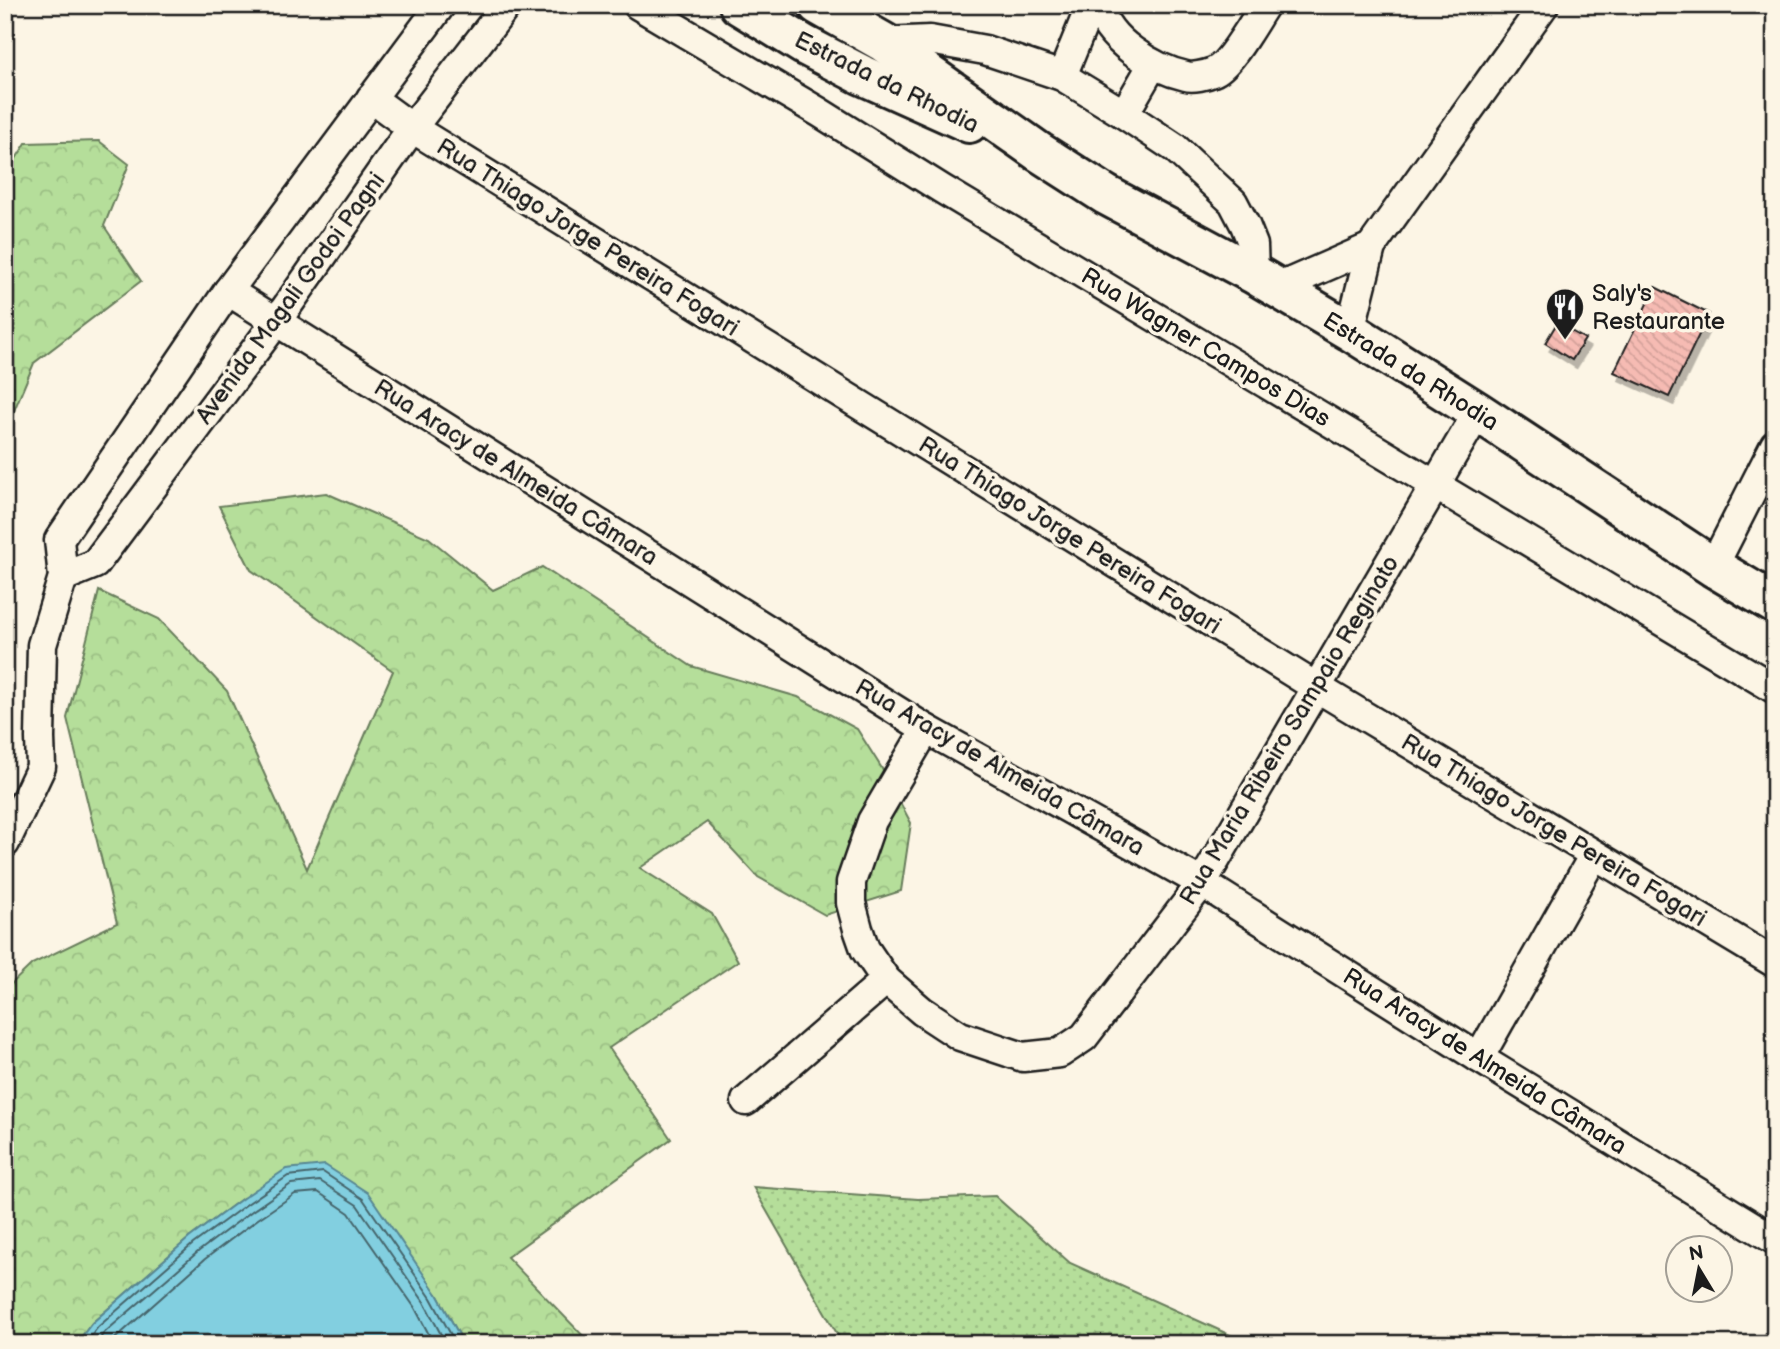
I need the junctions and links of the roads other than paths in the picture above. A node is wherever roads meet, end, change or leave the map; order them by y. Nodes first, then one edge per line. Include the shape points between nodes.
1 (441, 5) edge
2 (507, 5) edge
3 (638, 5) edge
4 (739, 5) edge
5 (818, 5) edge
6 (1091, 5) edge
7 (1099, 5) edge
8 (1265, 5) edge
9 (1544, 5) edge
10 (883, 42) junction
11 (1153, 64) junction
12 (1062, 76) junction
13 (371, 98) junction
14 (1124, 114) junction
15 (412, 128) junction
16 (1039, 152) junction
17 (1371, 247) junction
18 (1266, 281) junction
19 (228, 291) junction
20 (276, 322) junction
21 (1350, 331) junction
22 (1478, 412) junction
23 (1775, 445) edge
24 (1436, 485) junction
25 (1713, 568) junction
26 (63, 577) junction
27 (1775, 604) edge
28 (1316, 687) junction
29 (1775, 689) edge
30 (926, 729) junction
31 (5, 843) edge
32 (1594, 855) junction
33 (1202, 884) junction
34 (1775, 963) edge
35 (886, 980) junction
36 (1479, 1058) junction
37 (746, 1101) dead end
38 (1775, 1240) edge

1 - 13 street, Avenida Magali Godoi Pagni
2 - 15 street, Avenida Magali Godoi Pagni
3 - 24 street, Rua Wagner Campos Dias
4 - 16 main road, Estrada da Rhodia via 862,75
5 - 10 main road, Estrada da Rhodia
6 - 12 street
7 - 11 street via 1106,26
8 - 11 street via 1233,54 1215,72 1189,77
9 - 17 street
10 - 12 street via 930,40 985,50
10 - 16 main road, Estrada da Rhodia
11 - 14 street
12 - 14 street
13 - 15 street, Rua Thiago Jorge Pereira Fogari
13 - 19 street, Avenida Magali Godoi Pagni
14 - 18 street via 1175,148 1233,202
15 - 20 street, Avenida Magali Godoi Pagni
15 - 28 street, Rua Thiago Jorge Pereira Fogari
16 - 18 main road, Estrada da Rhodia via 1106,195
17 - 18 street
17 - 21 street
18 - 21 main road, Estrada da Rhodia
19 - 20 street, Rua Aracy de Almeida Câmara
19 - 26 street, Avenida Magali Godoi Pagni via 59,540
20 - 26 street, Avenida Magali Godoi Pagni via 95,564
20 - 30 street, Rua Aracy de Almeida Câmara
21 - 22 main road, Estrada da Rhodia
22 - 24 street, Rua Maria Ribeiro Sampaio Reginato
22 - 25 main road, Estrada da Rhodia
23 - 25 street
24 - 28 street, Rua Maria Ribeiro Sampaio Reginato
24 - 29 street, Rua Wagner Campos Dias
25 - 27 main road, Estrada da Rhodia
26 - 31 street, Avenida Magali Godoi Pagni via 42,645 41,767
28 - 32 street, Rua Thiago Jorge Pereira Fogari
28 - 33 street, Rua Maria Ribeiro Sampaio Reginato
30 - 33 street, Rua Aracy de Almeida Câmara
30 - 35 street, Rua Maria Ribeiro Sampaio Reginato via 872,821 851,882 851,903 865,949
32 - 34 street, Rua Thiago Jorge Pereira Fogari
32 - 36 street
33 - 35 street, Rua Maria Ribeiro Sampaio Reginato via 1084,1037 1060,1053 1023,1057 960,1036
33 - 36 street, Rua Aracy de Almeida Câmara
35 - 37 street
36 - 38 street, Rua Aracy de Almeida Câmara

